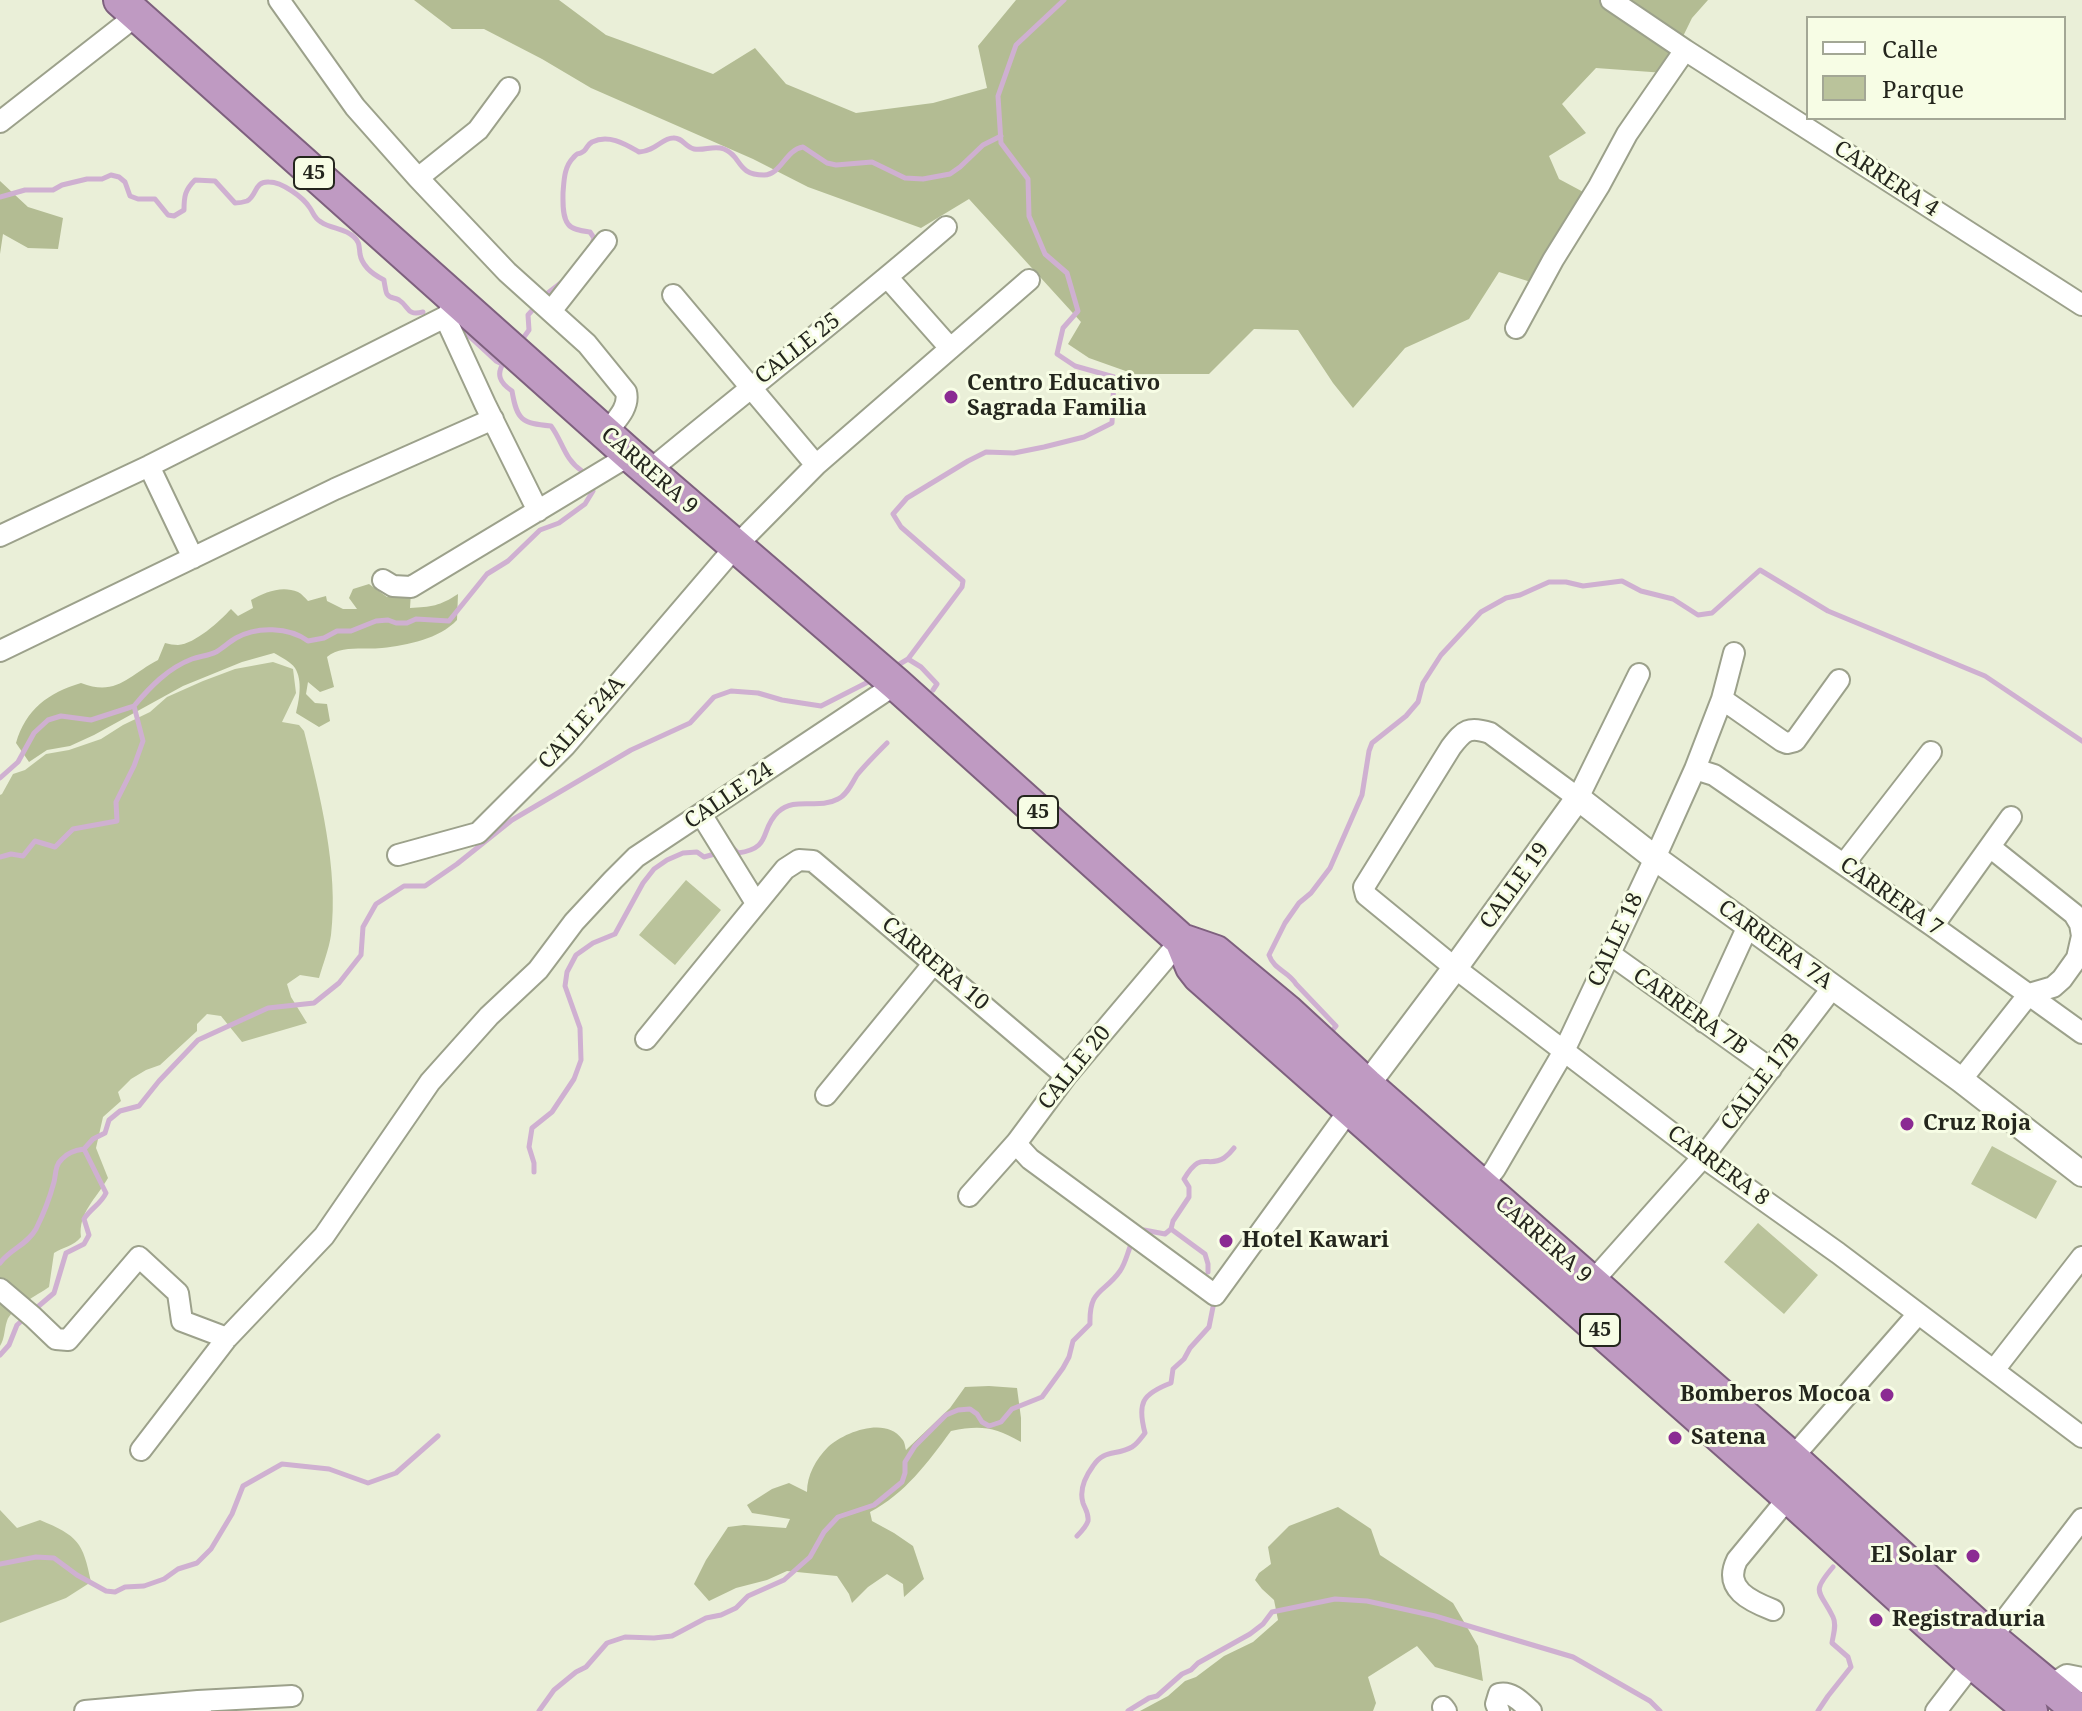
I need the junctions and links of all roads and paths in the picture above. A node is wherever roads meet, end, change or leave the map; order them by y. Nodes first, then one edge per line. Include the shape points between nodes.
1 (279, 0) edge
2 (1611, 0) edge
3 (128, 8) edge
4 (1685, 50) junction
5 (509, 88) dead end
6 (0, 122) edge
7 (418, 178) junction
8 (946, 227) dead end
9 (606, 241) dead end
10 (888, 278) junction
11 (1029, 280) dead end
12 (673, 295) dead end
13 (2082, 305) edge
14 (452, 310) junction
15 (551, 311) junction
16 (1516, 328) dead end
17 (950, 348) junction
18 (751, 386) junction
19 (493, 419) junction
20 (606, 433) junction
21 (640, 463) junction
22 (816, 465) junction
23 (149, 466) junction
24 (538, 511) junction
25 (0, 536) edge
26 (736, 546) junction
27 (193, 558) junction
28 (383, 580) dead end
29 (0, 651) edge
30 (1734, 653) dead end
31 (1639, 674) dead end
32 (1839, 680) dead end
33 (896, 684) junction
34 (1722, 699) junction
35 (1931, 752) dead end
36 (1695, 769) junction
37 (1578, 798) junction
38 (701, 814) junction
39 (2011, 817) dead end
40 (1990, 847) junction
41 (398, 855) dead end
42 (1655, 858) junction
43 (1844, 864) junction
44 (1364, 887) joint
45 (756, 903) junction
46 (1748, 926) junction
47 (1933, 926) junction
48 (2082, 936) edge
49 (1181, 940) junction
50 (1610, 954) junction
51 (934, 963) junction
52 (1455, 968) junction
53 (1833, 987) junction
54 (2029, 994) junction
55 (1704, 1022) junction
56 (2082, 1033) edge
57 (646, 1039) dead end
58 (1564, 1051) junction
59 (1771, 1069) junction
60 (1066, 1076) junction
61 (1961, 1080) junction
62 (826, 1095) dead end
63 (1359, 1097) junction
64 (1017, 1142) junction
65 (1703, 1157) junction
66 (2082, 1174) edge
67 (969, 1196) dead end
68 (1473, 1198) junction
69 (2082, 1257) edge
70 (1592, 1282) junction
71 (0, 1289) edge
72 (1918, 1314) junction
73 (227, 1338) junction
74 (1994, 1370) junction
75 (2082, 1437) edge
76 (141, 1450) dead end
77 (1784, 1479) junction
78 (2082, 1519) edge
79 (1773, 1610) dead end
80 (1982, 1650) junction
81 (2082, 1680) edge
82 (292, 1696) dead end
83 (2041, 1699) edge
84 (200, 1706) edge
85 (85, 1711) edge
86 (1499, 1711) edge
87 (1531, 1711) edge
88 (1936, 1711) edge
89 (2079, 1711) edge

1 - 7 street via 355,107
2 - 4 street, CARRERA 4
3 - 6 street
3 - 14 highway, CARRERA 9 / 45
4 - 13 street, CARRERA 4
4 - 16 street via 1627,134
5 - 7 street via 478,130
7 - 15 street
8 - 10 street, CALLE 25
9 - 15 street
10 - 17 street
10 - 18 street, CALLE 25
11 - 17 street
12 - 18 street
14 - 19 street
14 - 20 highway, CARRERA 9 / 45 via 513,350
14 - 23 street
15 - 20 street via 626,392 626,405
17 - 22 street
18 - 21 street, CALLE 25
18 - 22 street
19 - 24 street
19 - 27 street
20 - 21 highway, CARRERA 9 / 45
21 - 24 street, CALLE 25
21 - 26 highway, CARRERA 9 / 45
22 - 26 street
23 - 25 street
23 - 27 street
24 - 28 street, CALLE 25 via 411,587
26 - 33 highway, CARRERA 9 / 45
26 - 41 street, CALLE 24A via 565,746 478,833
27 - 29 street
30 - 34 street, CALLE 18
31 - 37 street, CALLE 19
32 - 34 street via 1791,743
33 - 38 street, CALLE 24
33 - 49 highway, CARRERA 9 / 45
34 - 36 street, CALLE 18
35 - 43 street
36 - 42 street, CALLE 18
36 - 43 street, CARRERA 7 via 1714,775
37 - 42 street, CARRERA 7A
37 - 44 street, CARRERA 7A via 1490,733 1477,728 1463,732
37 - 52 street, CALLE 19
38 - 45 street
38 - 73 street, CALLE 24 via 636,857 574,922 538,970 430,1082 324,1236
39 - 40 street
40 - 47 street
40 - 48 street via 2074,914
42 - 46 street, CARRERA 7A
42 - 50 street, CALLE 18
43 - 47 street, CARRERA 7
44 - 52 street, CARRERA 8 via 1371,900
45 - 51 street, CARRERA 10 via 785,869 799,860 813,861
45 - 57 street
46 - 53 street, CARRERA 7A
46 - 55 street
47 - 54 street, CARRERA 7
48 - 54 street via 2077,958 2062,979
49 - 60 street, CALLE 20
49 - 63 highway, CARRERA 9 / 45 via 1199,976
50 - 55 street, CARRERA 7B
50 - 58 street, CALLE 18
51 - 60 street, CARRERA 10
51 - 62 street
52 - 58 street, CARRERA 8
52 - 63 street, CALLE 19
53 - 59 street, CALLE 17B
53 - 61 street, CARRERA 7A
54 - 56 street, CARRERA 7
54 - 61 street
55 - 59 street, CARRERA 7B
58 - 65 street, CARRERA 8
58 - 68 street, CALLE 18
59 - 65 street, CALLE 17B
60 - 64 street, CALLE 20
61 - 66 street, CARRERA 7A
63 - 64 street, CALLE 19 via 1215,1295 1030,1159
63 - 68 highway, CARRERA 9 / 45
64 - 67 street, CALLE 20
65 - 70 street, CALLE 17B
65 - 72 street, CARRERA 8
68 - 70 highway, CARRERA 9 / 45
68 - 77 highway, CARRERA 9 / 45
69 - 74 street
70 - 77 highway, CARRERA 9 / 45
71 - 73 street via 56,1339 68,1340 139,1257 178,1293 182,1321
72 - 74 street, CARRERA 8
72 - 77 street
73 - 76 street, CALLE 24
74 - 75 street, CARRERA 8
77 - 79 street via 1733,1575 1743,1596
77 - 80 highway, CARRERA 9 / 45
78 - 80 street
80 - 83 highway, CARRERA 9 / 45
80 - 88 street
81 - 83 street via 2067,1677
82 - 84 street
83 - 89 highway, CARRERA 9 / 45
84 - 85 street
86 - 87 street via 1499,1694 1505,1693

